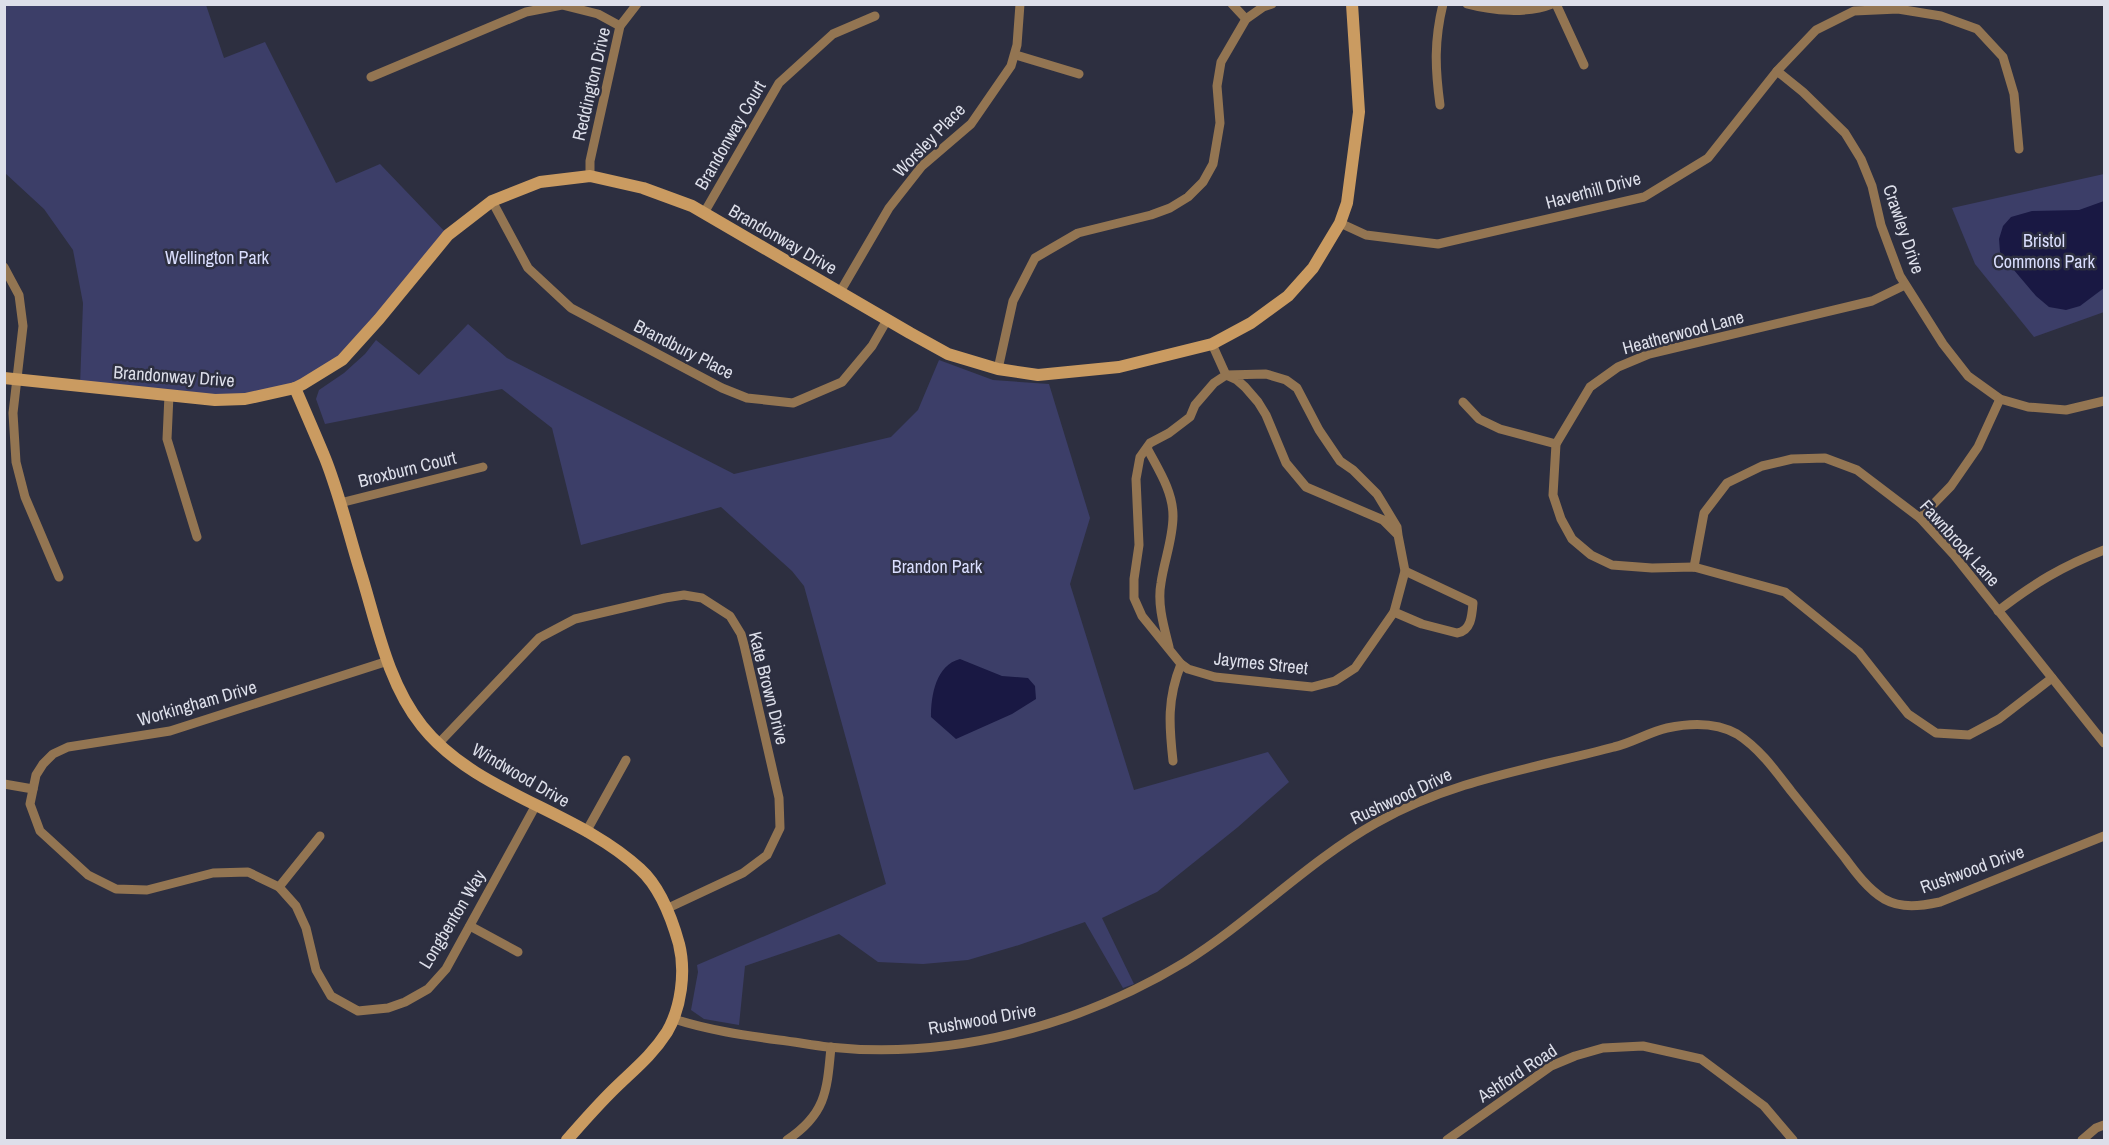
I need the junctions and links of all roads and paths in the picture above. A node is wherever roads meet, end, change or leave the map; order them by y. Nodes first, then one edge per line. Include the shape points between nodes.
1 (638, 4) edge
2 (1020, 4) edge
3 (1232, 4) edge
4 (1272, 4) edge
5 (1352, 4) edge
6 (1443, 4) edge
7 (1467, 4) edge
8 (1554, 4) edge
9 (874, 16) dead end
10 (1246, 19) junction
11 (620, 26) junction
12 (1016, 55) junction
13 (1584, 65) dead end
14 (1777, 71) junction
15 (1079, 74) dead end
16 (371, 77) dead end
17 (1440, 105) dead end
18 (2019, 149) dead end
19 (590, 176) junction
20 (492, 201) junction
21 (704, 213) junction
22 (1340, 223) junction
23 (4, 267) edge
24 (1905, 285) junction
25 (840, 292) junction
26 (887, 320) junction
27 (1212, 344) junction
28 (998, 369) junction
29 (1226, 375) junction
30 (10, 379) edge
31 (295, 388) junction
32 (169, 395) junction
33 (2000, 399) junction
34 (2104, 401) edge
35 (1463, 402) dead end
36 (1556, 444) junction
37 (1147, 448) junction
38 (483, 467) dead end
39 (340, 503) junction
40 (1920, 518) junction
41 (1398, 535) junction
42 (197, 537) dead end
43 (2104, 550) edge
44 (1694, 567) junction
45 (1405, 571) junction
46 (59, 578) dead end
47 (1998, 610) junction
48 (1394, 612) junction
49 (1170, 651) junction
50 (388, 661) junction
51 (1181, 664) junction
52 (2052, 678) junction
53 (439, 743) junction
54 (2104, 743) edge
55 (626, 760) dead end
56 (1173, 761) dead end
57 (4, 784) edge
58 (33, 789) junction
59 (536, 804) junction
60 (586, 832) junction
61 (320, 836) dead end
62 (2104, 836) edge
63 (279, 887) junction
64 (666, 909) junction
65 (470, 926) junction
66 (518, 952) dead end
67 (674, 1019) junction
68 (831, 1047) junction
69 (2104, 1125) edge
70 (567, 1140) edge
71 (787, 1140) edge
72 (1447, 1140) edge
73 (1793, 1140) edge
74 (2082, 1140) edge

1 - 11 street, Reddington Drive
2 - 12 street, Worsley Place
3 - 10 street
4 - 10 street
5 - 22 street, Brandonway Drive via 1359,112 1347,203
6 - 17 street via 1435,63
7 - 8 street via 1486,10
8 - 13 street
9 - 21 street, Brandonway Court via 833,34 779,83
10 - 28 street via 1221,62 1217,86 1220,123 1213,164 1203,182 1170,208 1078,233 1035,258 1012,301
11 - 16 street via 598,14 562,5 526,12
11 - 19 street, Reddington Drive
12 - 15 street
12 - 25 street, Worsley Place via 971,124 922,166 889,208
14 - 18 street, Haverhill Drive via 1816,30 1854,11 1898,9 1941,16 1977,30 2003,57 2014,93
14 - 22 street, Haverhill Drive via 1708,158 1644,197 1438,244 1365,235
14 - 24 street, Crawley Drive via 1845,133 1861,159
19 - 20 street, Brandonway Drive via 540,182
19 - 21 street, Brandonway Drive via 643,188
20 - 26 street, Brandbury Place via 528,268 571,308 747,398 793,403 842,382 872,346
20 - 31 street, Brandonway Drive via 448,235 342,360
21 - 25 street, Brandonway Drive
22 - 27 street, Brandonway Drive via 1313,268 1288,296 1251,323
23 - 30 street via 19,295 23,326
24 - 33 street, Crawley Drive via 1968,376
24 - 36 street, Heatherwood Lane via 1872,301 1648,354 1618,367 1590,387
25 - 26 street, Brandonway Drive
26 - 28 street, Brandonway Drive via 948,354
27 - 28 street, Brandonway Drive via 1119,367 1038,375
27 - 29 street
29 - 37 street via 1195,405 1190,417
29 - 41 street via 1237,380 1258,402 1286,463 1306,487 1383,520
29 - 41 street via 1266,374 1297,388 1340,460 1377,494
30 - 32 street, Brandonway Drive
30 - 46 street via 16,462 25,497
31 - 32 street, Brandonway Drive via 245,399
31 - 39 street, Windwood Drive
32 - 42 street via 167,439
33 - 34 street via 2028,407 2066,410
33 - 40 street via 1978,447 1951,486
35 - 36 street via 1479,419 1500,429
36 - 44 street, Heatherwood Lane via 1553,495 1572,539 1591,555 1612,565
37 - 49 street, Jaymes Street via 1168,485 1173,514 1169,553 1160,585 1161,616
37 - 49 street, Jaymes Street via 1140,457 1136,479 1139,545 1134,598 1142,616
38 - 39 street, Broxburn Court
39 - 50 street, Windwood Drive
40 - 44 street, Fawnbrook Lane via 1857,470 1825,458 1792,459 1762,466 1727,483 1704,513
40 - 47 street, Fawnbrook Lane
41 - 45 street
43 - 47 street via 2067,565
44 - 52 street, Heatherwood Lane via 1785,592 1859,652 1908,714 1936,733 1969,735 1999,719
45 - 48 street, Jaymes Street
45 - 48 street via 1473,603 1469,626 1457,633
47 - 52 street, Fawnbrook Lane
48 - 51 street, Jaymes Street via 1355,668 1335,681 1312,687 1215,677
49 - 51 street, Jaymes Street
50 - 53 street, Windwood Drive via 406,702
50 - 58 street, Workingham Drive via 170,731 68,747 43,764
51 - 56 street via 1169,719
52 - 54 street, Fawnbrook Lane
53 - 59 street, Windwood Drive via 482,775
53 - 64 street, Kate Brown Drive via 539,638 575,620 684,595 702,598 730,616 744,645 779,798 780,828 767,855 743,873
55 - 60 street
57 - 58 street
58 - 63 street, Longbenton Way via 30,804 40,831 88,875 116,889 147,890 213,873 248,873
59 - 60 street, Windwood Drive
59 - 65 street, Longbenton Way
60 - 64 street, Windwood Drive via 641,870
61 - 63 street
62 - 68 street, Rushwood Drive via 1940,902 1912,907 1886,900 1864,883 1763,755 1735,732 1700,723 1664,728 1619,746 1468,783 1406,808 1348,839 1186,961 1088,1010 1021,1032 948,1045 905,1049
63 - 65 street, Longbenton Way via 296,906 316,970 331,996 357,1011 388,1008 428,989 446,969
64 - 67 street, Windwood Drive via 681,954
65 - 66 street
67 - 68 street, Rushwood Drive via 717,1032
67 - 70 street, Windwood Drive via 654,1051
68 - 71 street via 827,1085 819,1110
69 - 74 street
72 - 73 street, Ashford Road via 1551,1066 1603,1048 1643,1046 1701,1059 1764,1106

